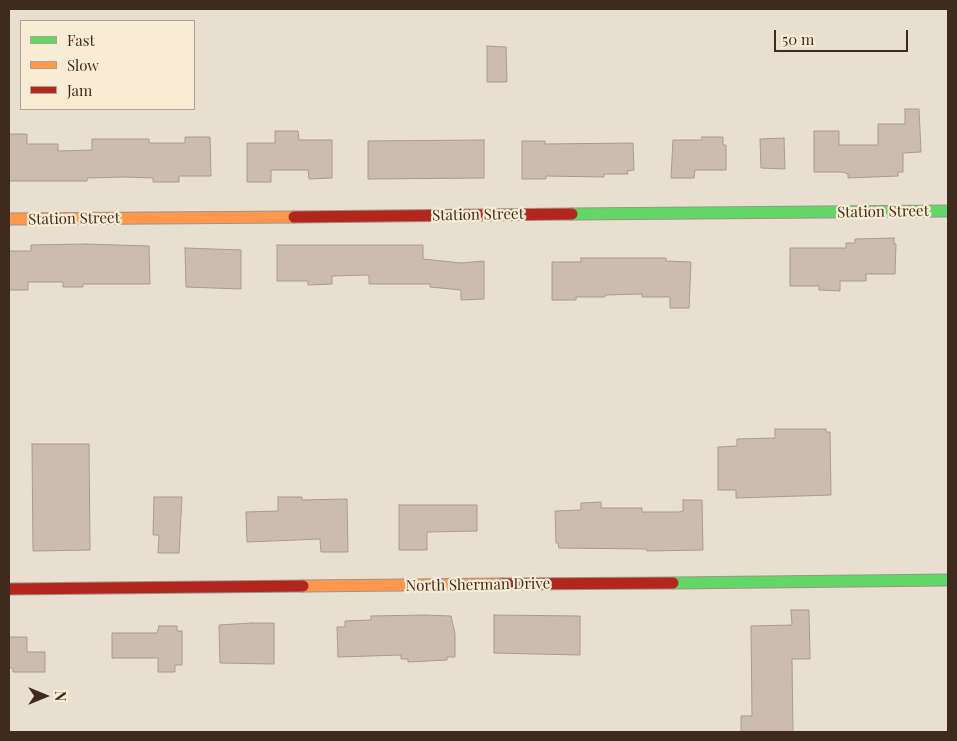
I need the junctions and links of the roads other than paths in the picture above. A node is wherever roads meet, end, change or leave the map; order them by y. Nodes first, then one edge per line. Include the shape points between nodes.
1 (948, 211) edge
2 (9, 219) edge
3 (948, 580) edge
4 (9, 589) edge

1 - 2 street, Station Street
3 - 4 street, North Sherman Drive

